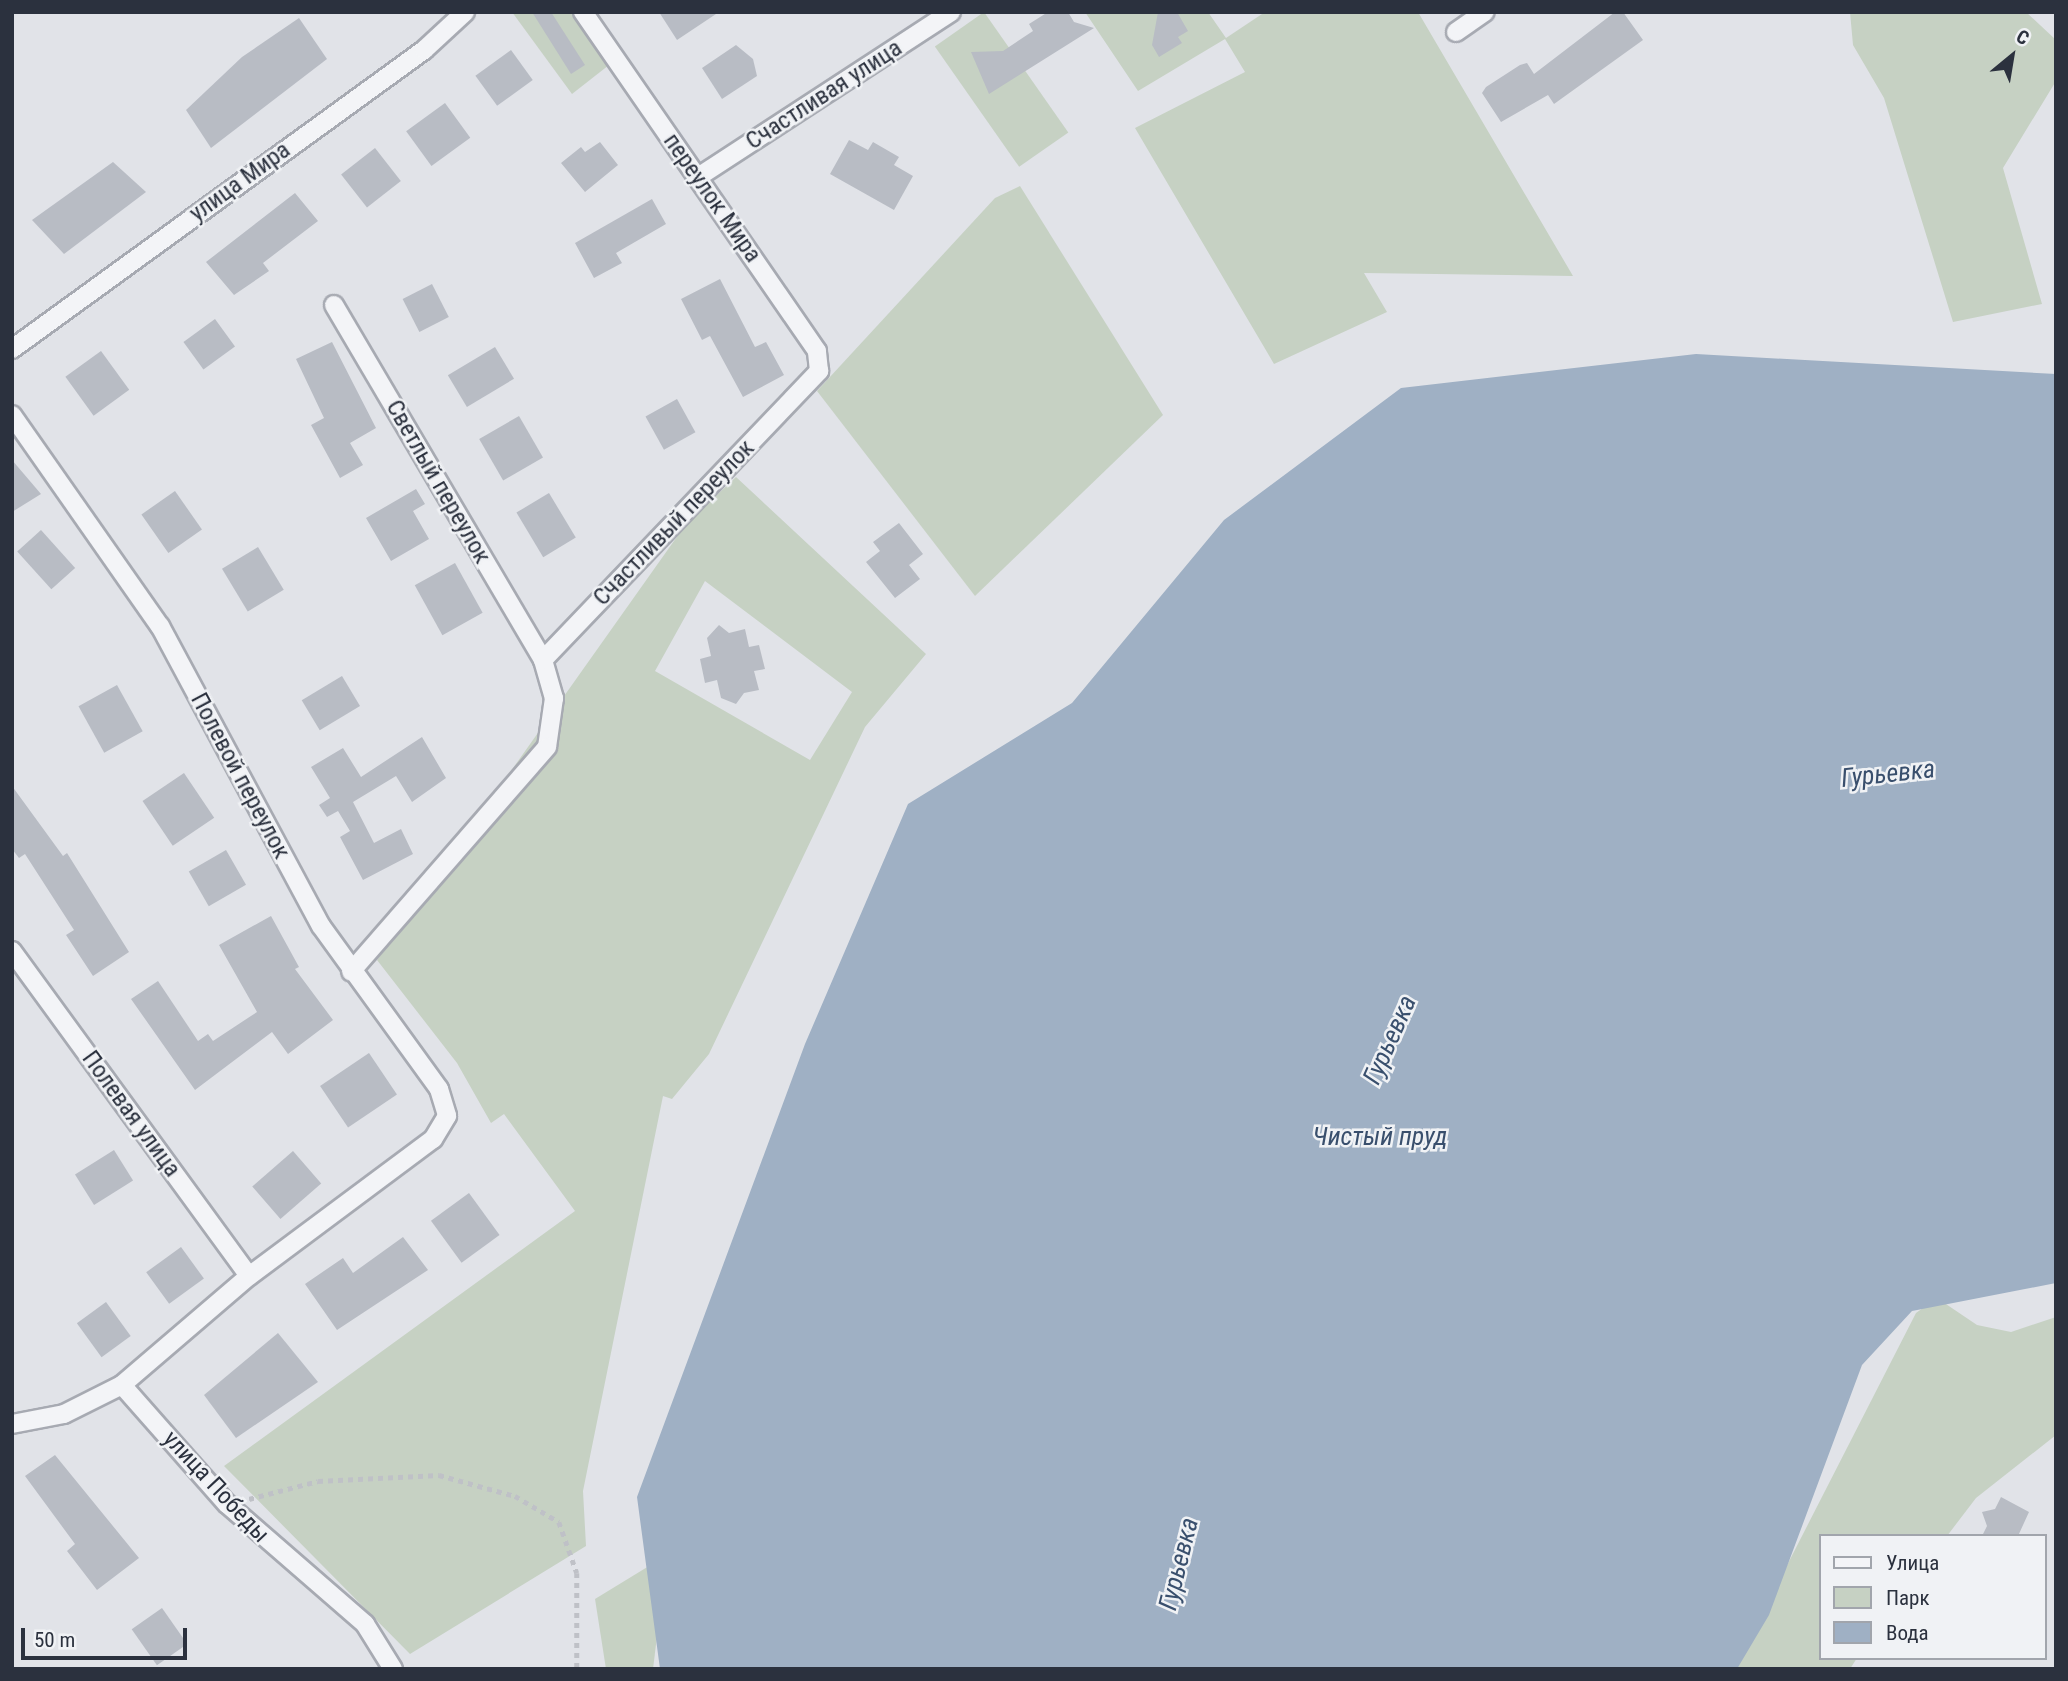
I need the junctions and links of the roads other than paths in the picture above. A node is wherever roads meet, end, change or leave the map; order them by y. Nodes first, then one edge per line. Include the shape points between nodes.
1 (465, 12) edge
2 (583, 12) edge
3 (951, 12) edge
4 (1485, 12) edge
5 (1456, 32) dead end
6 (698, 177) junction
7 (334, 305) dead end
8 (12, 349) edge
9 (809, 388) joint
10 (12, 415) edge
11 (543, 660) junction
12 (12, 951) edge
13 (351, 972) junction
14 (249, 1276) junction
15 (122, 1385) junction
16 (12, 1424) edge
17 (393, 1669) edge

1 - 8 street, улица Мира via 424,50
2 - 6 street, переулок Мира
3 - 6 street, Счастливая улица
4 - 5 street
6 - 9 street, переулок Мира via 817,351 820,371
7 - 11 street, Светлый переулок
9 - 11 street, Счастливый переулок via 685,506
10 - 13 street, Полевой переулок via 160,626
11 - 13 street, Светлый переулок via 554,698 547,747
12 - 14 street, Полевая улица
13 - 14 street, Полевой переулок via 439,1089 447,1116 433,1139
14 - 15 street
15 - 16 street via 64,1414
15 - 17 street, улица Победы via 227,1504 365,1624

